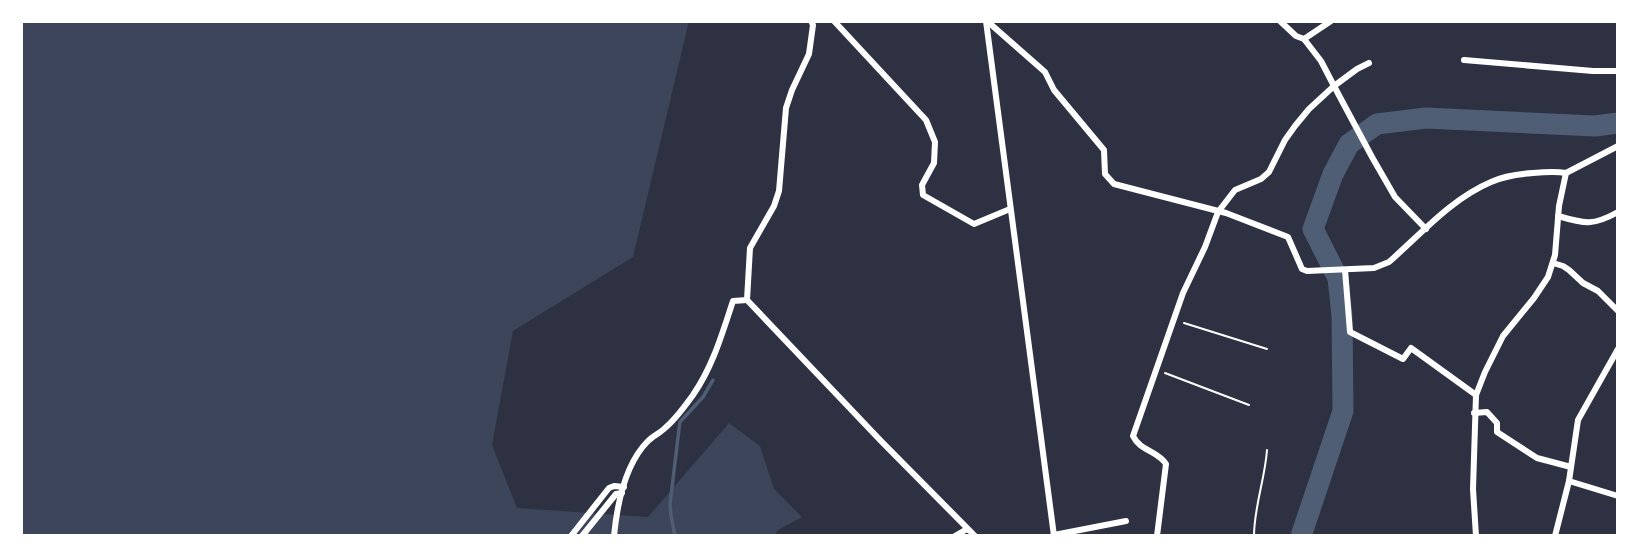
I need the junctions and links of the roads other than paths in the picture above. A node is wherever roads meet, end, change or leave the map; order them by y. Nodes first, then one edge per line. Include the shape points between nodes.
1 (811, 21) edge
2 (834, 21) edge
3 (986, 21) edge
4 (1280, 21) edge
5 (1331, 21) edge
6 (1304, 39) junction
7 (1464, 60) dead end
8 (1369, 63) dead end
9 (1618, 71) edge
10 (1334, 86) junction
11 (1618, 146) edge
12 (1566, 173) junction
13 (1010, 209) junction
14 (1219, 212) junction
15 (1618, 212) edge
16 (1559, 216) junction
17 (1426, 229) junction
18 (1553, 263) junction
19 (1344, 270) junction
20 (747, 300) junction
21 (1618, 311) edge
22 (1618, 349) edge
23 (1476, 395) junction
24 (1474, 413) junction
25 (1571, 467) junction
26 (1569, 481) junction
27 (623, 490) junction
28 (1618, 495) edge
29 (1126, 521) dead end
30 (973, 534) edge
31 (1054, 535) edge
32 (571, 536) edge
33 (582, 536) edge
34 (614, 536) edge
35 (955, 536) edge
36 (1045, 536) edge
37 (1157, 536) edge
38 (1476, 536) edge
39 (1555, 536) edge

1 - 20 street via 809,54 786,108 779,191 750,248
2 - 13 street via 926,120 936,142 923,195 974,224
3 - 13 street
3 - 14 street via 1045,72 1054,90 1104,150 1105,174 1114,184
4 - 6 street
5 - 6 street
6 - 10 street
7 - 9 street
8 - 10 street
10 - 14 street via 1295,126 1269,172 1235,190
10 - 17 street via 1395,197
11 - 12 street
12 - 16 street
12 - 17 street via 1520,174 1493,181 1465,195
13 - 31 street
14 - 19 street via 1288,237 1307,271
14 - 37 street via 1183,293 1133,436 1137,444 1166,464
15 - 16 street via 1586,224
16 - 18 street
17 - 19 street via 1382,266
18 - 21 street via 1598,291
18 - 23 street via 1534,298 1503,336
19 - 23 street via 1350,332 1404,359 1411,348
20 - 27 street via 733,301 709,370 679,413 638,454
20 - 30 street
22 - 25 street via 1578,420
23 - 24 street
24 - 25 street via 1487,412 1497,424 1497,432 1537,458
24 - 38 street
25 - 26 street
26 - 28 street
26 - 39 street
27 - 32 street via 609,488
27 - 33 street
27 - 34 street
29 - 31 street
30 - 35 street via 967,529
31 - 36 street

